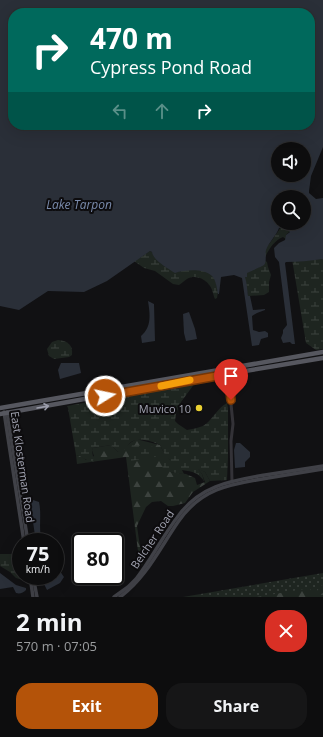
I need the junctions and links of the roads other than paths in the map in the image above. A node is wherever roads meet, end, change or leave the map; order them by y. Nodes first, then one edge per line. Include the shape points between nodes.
1 (323, 352) edge
2 (314, 354) junction
3 (323, 358) edge
4 (282, 359) junction
5 (251, 364) junction
6 (283, 365) junction
7 (234, 367) junction
8 (263, 368) junction
9 (201, 373) junction
10 (228, 374) junction
11 (176, 377) junction
12 (197, 379) junction
13 (140, 383) junction
14 (178, 383) junction
15 (157, 387) junction
16 (117, 388) junction
17 (120, 393) junction
18 (76, 401) junction
19 (3, 407) edge
20 (4, 414) edge
21 (323, 466) edge
22 (323, 469) edge
23 (232, 482) junction
24 (23, 533) edge
25 (26, 533) edge
26 (31, 585) edge
27 (35, 585) edge
28 (33, 597) edge
29 (37, 597) edge
30 (114, 597) edge
31 (120, 597) edge

1 - 2 highway
2 - 4 highway
2 - 6 highway via 288,361
3 - 6 highway
4 - 5 highway
4 - 8 highway via 279,363
5 - 7 highway
5 - 10 highway
6 - 8 highway
7 - 9 highway
7 - 12 highway
8 - 10 highway
9 - 11 highway
9 - 14 highway
10 - 12 highway
10 - 23 street via 233,424
11 - 13 highway
11 - 15 highway
12 - 14 highway
13 - 16 highway
13 - 17 highway via 123,389
14 - 15 highway
15 - 17 highway
16 - 18 highway via 113,392 81,397
16 - 19 highway
17 - 18 highway
20 -> 18 highway
19 - 20 main road, East Klosterman Road
20 - 24 main road, East Klosterman Road
20 - 25 main road, East Klosterman Road
21 - 23 main road, Belcher Road
22 - 23 main road, Belcher Road
23 - 30 main road, Belcher Road via 208,490 184,508 140,574
23 - 31 main road, Belcher Road via 211,492 190,508 177,522 144,574
26 - 28 main road
27 - 29 main road

